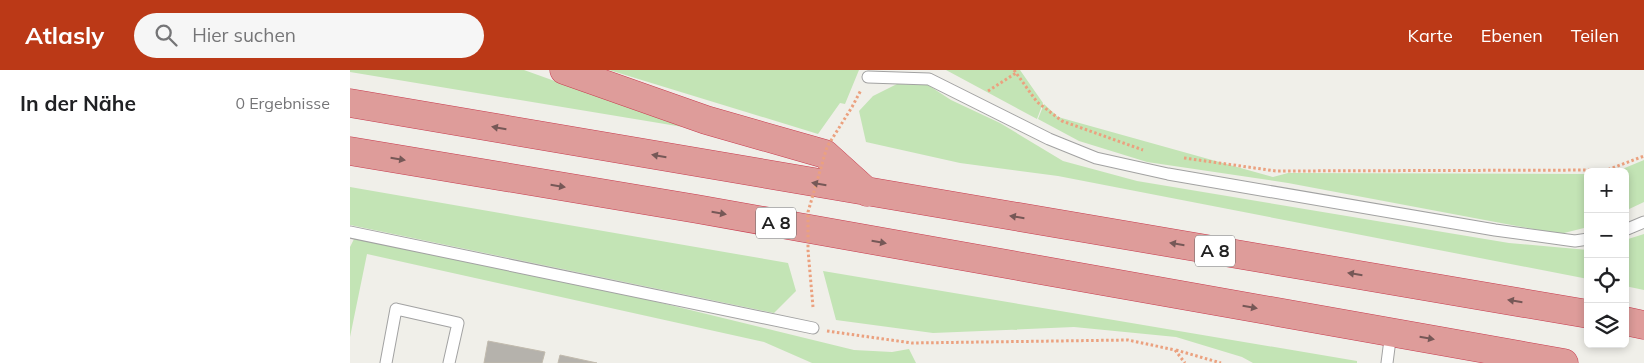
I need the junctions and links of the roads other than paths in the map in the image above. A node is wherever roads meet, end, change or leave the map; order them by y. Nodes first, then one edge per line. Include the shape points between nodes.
1 (564, 70) edge
2 (868, 77) dead end
3 (350, 103) edge
4 (350, 151) edge
5 (867, 192) junction
6 (1644, 222) edge
7 (1629, 228) edge
8 (350, 232) edge
9 (1584, 240) edge
10 (1584, 313) edge
11 (1629, 323) edge
12 (1644, 325) edge
13 (813, 328) road end
14 (1391, 332) junction
15 (386, 363) edge
16 (449, 363) edge
17 (1387, 363) edge
18 (1564, 363) edge

1 - 5 highway via 706,120 825,154
2 - 9 lane via 929,79 1049,139 1096,158 1168,174 1495,230
5 -> 3 highway, A 8
4 -> 14 highway, A 8
10 -> 5 highway, A 8
6 - 7 lane
8 - 13 lane
11 - 12 highway
14 - 17 lane
14 -> 18 highway, A 8
15 - 16 lane via 396,309 458,322

